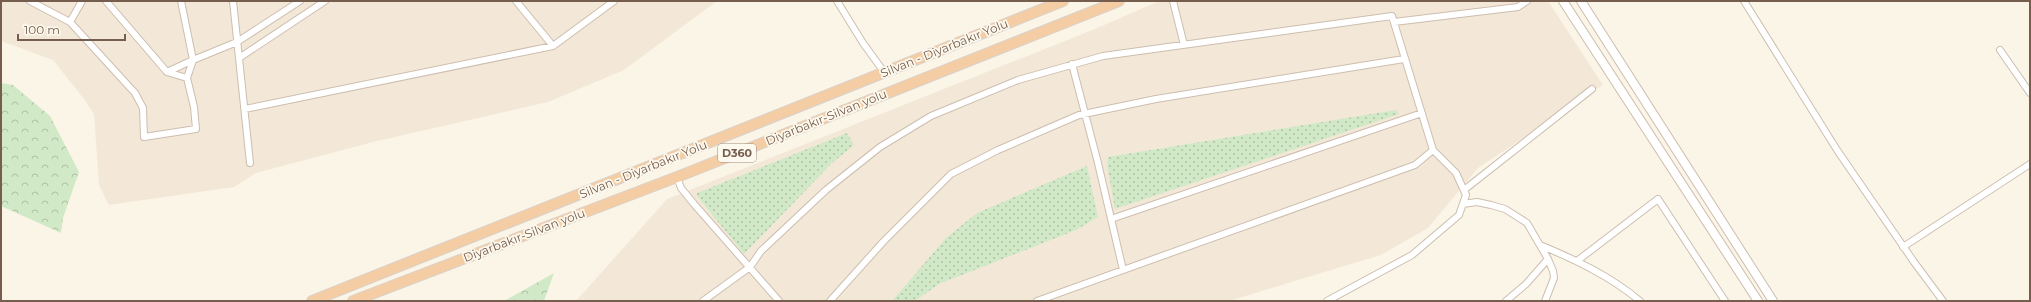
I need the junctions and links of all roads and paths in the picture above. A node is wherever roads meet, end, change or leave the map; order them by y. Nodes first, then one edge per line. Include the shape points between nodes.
1 (30, 1) edge
2 (82, 1) edge
3 (106, 1) edge
4 (181, 1) edge
5 (233, 1) edge
6 (300, 1) edge
7 (325, 1) edge
8 (516, 1) edge
9 (614, 1) edge
10 (837, 1) edge
11 (1063, 1) edge
12 (1119, 1) edge
13 (1173, 1) edge
14 (1527, 1) edge
15 (1564, 1) edge
16 (1581, 1) edge
17 (1744, 1) edge
18 (70, 22) junction
19 (1394, 22) junction
20 (237, 42) junction
21 (1184, 45) junction
22 (553, 46) junction
23 (2000, 50) dead end
24 (239, 58) junction
25 (1404, 59) junction
26 (193, 60) junction
27 (1072, 64) junction
28 (167, 72) junction
29 (884, 72) junction
30 (187, 78) junction
31 (1592, 89) dead end
32 (2030, 93) edge
33 (245, 109) junction
34 (1422, 113) junction
35 (1086, 114) junction
36 (1433, 150) junction
37 (250, 163) dead end
38 (2030, 164) edge
39 (677, 176) junction
40 (1464, 190) junction
41 (1463, 204) junction
42 (1111, 219) junction
43 (1540, 245) junction
44 (1903, 247) junction
45 (1548, 259) junction
46 (1577, 261) junction
47 (750, 267) junction
48 (1123, 270) junction
49 (312, 301) edge
50 (353, 301) edge
51 (703, 301) edge
52 (779, 301) edge
53 (830, 301) edge
54 (1037, 301) edge
55 (1327, 301) edge
56 (1506, 301) edge
57 (1545, 301) edge
58 (1640, 301) edge
59 (1725, 301) edge
60 (1758, 301) edge
61 (1773, 301) edge
62 (1943, 301) edge

1 - 18 street
2 - 18 street
3 - 28 street
4 - 26 street
5 - 20 street
6 - 20 street
7 - 24 street
8 - 22 street
9 - 22 street
10 - 29 street
11 - 29 highway, Silvan - Diyarbakır Yolu / D360
12 - 39 highway, Diyarbakır-Silvan yolu / D360
13 - 21 street
14 - 19 street via 1518,7
15 - 60 street
16 - 61 street
17 - 44 street via 1837,150
18 - 30 street via 135,93 143,108 144,137 196,129
19 - 21 street via 1392,16
19 - 25 street
20 - 24 street
20 - 26 street
21 - 27 street via 1103,56
22 - 33 street
23 - 32 street
24 - 33 street
25 - 34 street
25 - 35 street via 1156,98
26 - 28 street
26 - 30 street
27 - 35 street
27 - 47 street via 1018,80 931,116 880,147 826,190 761,251
28 - 30 street
29 - 49 highway, Silvan - Diyarbakır Yolu / D360
31 - 40 street
33 - 37 street
34 - 36 street
34 - 42 street
35 - 42 street
35 - 53 street via 998,150 951,174 883,242
36 - 40 street via 1456,173
36 - 48 street via 1415,164
38 - 44 street
39 - 47 street via 681,188
39 - 50 highway, Diyarbakır-Silvan yolu / D360
40 - 41 street via 1466,196
41 - 43 street via 1477,202 1505,209 1527,223
41 - 55 street via 1459,215 1412,255
42 - 48 street
43 - 45 street
43 - 46 street
44 - 62 street
45 - 56 street via 1526,284
45 - 57 street via 1554,278
46 - 58 street via 1623,287
46 - 59 street via 1658,199
47 - 51 street
47 - 52 street
48 - 54 street

